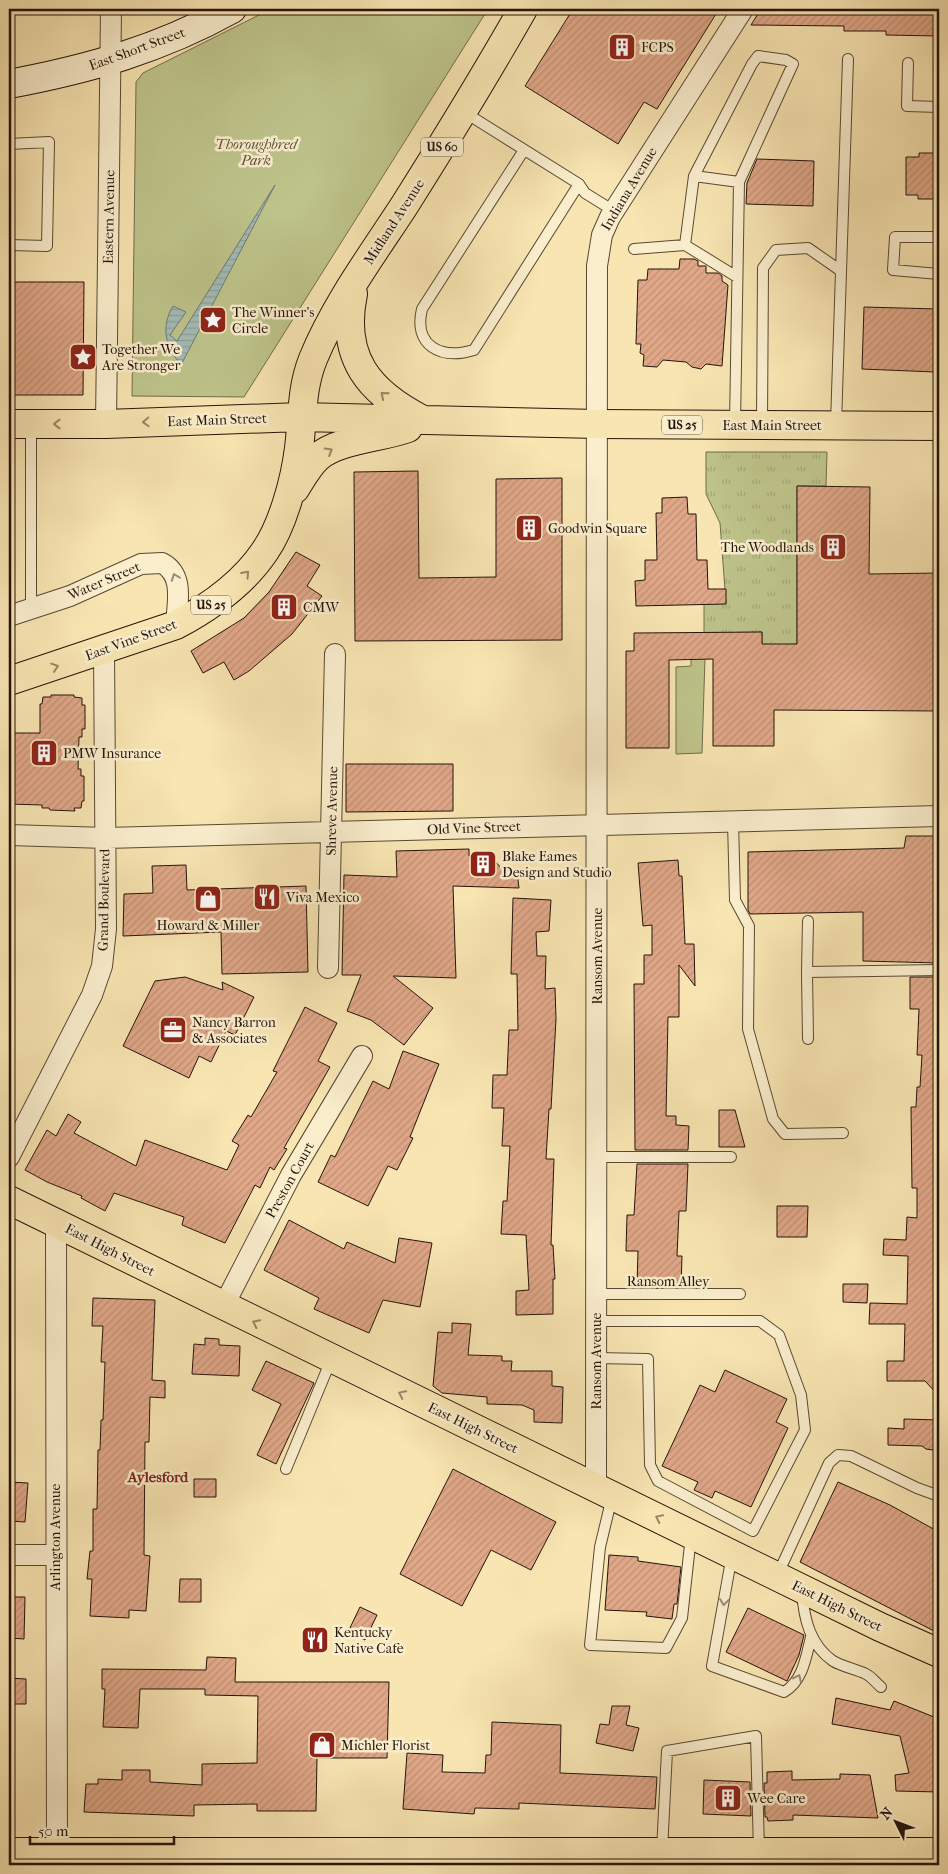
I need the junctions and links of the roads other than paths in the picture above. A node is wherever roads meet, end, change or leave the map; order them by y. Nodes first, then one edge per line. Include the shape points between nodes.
1 (111, 9) edge
2 (232, 9) edge
3 (522, 9) edge
4 (743, 9) edge
5 (848, 59) dead end
6 (111, 62) junction
7 (908, 63) dead end
8 (9, 84) edge
9 (939, 107) edge
10 (464, 112) junction
11 (9, 144) edge
12 (524, 150) junction
13 (694, 176) junction
14 (739, 182) junction
15 (579, 184) junction
16 (614, 211) junction
17 (939, 237) edge
18 (9, 245) edge
19 (685, 245) junction
20 (634, 249) dead end
21 (841, 271) junction
22 (939, 274) edge
23 (737, 277) junction
24 (355, 282) junction
25 (300, 417) junction
26 (425, 421) junction
27 (20, 424) edge
28 (106, 424) junction
29 (598, 424) junction
30 (734, 425) junction
31 (762, 425) junction
32 (836, 425) junction
33 (939, 426) edge
34 (286, 501) junction
35 (31, 609) junction
36 (9, 616) edge
37 (176, 625) junction
38 (104, 651) junction
39 (334, 654) dead end
40 (9, 681) edge
41 (939, 816) edge
42 (733, 821) junction
43 (598, 824) junction
44 (332, 832) junction
45 (9, 835) edge
46 (106, 838) junction
47 (808, 920) dead end
48 (328, 968) dead end
49 (939, 970) edge
50 (807, 972) junction
51 (808, 1039) dead end
52 (362, 1056) dead end
53 (844, 1133) dead end
54 (9, 1157) edge
55 (597, 1157) junction
56 (731, 1157) dead end
57 (9, 1200) edge
58 (56, 1223) junction
59 (596, 1294) junction
60 (740, 1294) dead end
61 (223, 1307) junction
62 (596, 1321) junction
63 (596, 1358) junction
64 (331, 1360) junction
65 (286, 1469) dead end
66 (604, 1492) junction
67 (939, 1496) edge
68 (691, 1534) junction
69 (733, 1554) junction
70 (9, 1555) edge
71 (55, 1555) junction
72 (776, 1576) junction
73 (802, 1589) junction
74 (811, 1637) junction
75 (939, 1653) edge
76 (881, 1687) dead end
77 (9, 1852) edge
78 (57, 1852) junction
79 (662, 1852) junction
80 (759, 1852) junction
81 (939, 1852) edge
82 (218, 1858) edge
83 (529, 1859) edge
84 (592, 1859) edge
85 (825, 1859) edge

1 - 6 street, Eastern Avenue
2 - 6 main road, East Short Street
3 - 10 main road, Midland Avenue / US 60
4 - 16 street, Indiana Avenue
5 - 21 lane
6 - 8 main road, East Short Street
6 - 28 street, Eastern Avenue
7 - 9 lane via 907,106
10 - 12 lane
10 - 24 main road, Midland Avenue / US 60
11 - 18 lane via 49,142 47,246
12 - 15 lane
12 - 15 lane via 422,309 421,335 430,346 442,352 474,350
13 - 14 lane
13 - 14 lane via 758,56 786,60 793,64
13 - 19 lane
14 - 23 lane
15 - 16 lane via 585,193
16 - 29 street, Indiana Avenue via 602,235 597,266
17 - 22 lane via 896,237 893,270
19 - 20 lane
19 - 23 lane
21 - 31 lane via 808,248 776,250 763,268
21 - 32 lane
23 - 30 lane
24 - 25 main road, Midland Avenue / US 60 via 314,358 303,391
26 -> 24 main road, East Main Street via 400,408 362,372 349,333 348,320
25 - 26 main road, East Main Street / US 25
25 -> 28 main road, East Main Street / US 25
25 - 34 main road, East Vine Street / US 25 via 299,449
26 - 29 main road, East Main Street / US 25
34 -> 26 main road, East Vine Street via 319,456 335,447 391,434
28 -> 27 main road, East Main Street / US 25
27 - 35 lane
29 - 30 main road, East Main Street / US 25
29 - 43 street, Ransom Avenue
30 - 31 main road, East Main Street / US 25
31 - 32 main road, East Main Street / US 25
32 - 33 main road, East Main Street / US 25
37 -> 34 main road, East Vine Street / US 25 via 200,613 245,576 265,551
35 - 36 street, Water Street
37 -> 35 street, Water Street via 177,580 172,570 162,563 141,564 70,596
37 - 38 main road, East Vine Street / US 25
40 -> 38 main road, East Vine Street / US 25
38 - 46 street, Grand Boulevard
39 - 44 street, Shreve Avenue
41 - 42 street, Old Vine Street
42 - 43 street, Old Vine Street
42 - 53 lane via 735,900 749,926 748,1029 773,1118 785,1134
43 - 44 street, Old Vine Street
43 - 55 street, Ransom Avenue
44 - 46 street, Old Vine Street
44 - 48 street, Shreve Avenue
45 - 46 street, Old Vine Street
46 - 54 street, Grand Boulevard via 102,966 91,997
47 - 50 lane
49 - 50 lane
50 - 51 lane
52 - 61 street, Preston Court via 291,1175
55 - 56 lane
55 - 59 street, Ransom Avenue
57 - 58 main road, East High Street
58 - 61 main road, East High Street
58 - 71 street, Arlington Avenue
59 - 60 lane, Ransom Alley
59 - 62 street, Ransom Avenue
64 -> 61 main road, East High Street
62 - 63 street, Ransom Avenue
62 - 63 lane via 760,1321 779,1335 801,1395 805,1430 753,1531 658,1481 650,1466 648,1359
63 - 66 street, Ransom Avenue
64 - 65 lane
66 -> 64 main road, East High Street
68 -> 66 main road, East High Street
66 - 68 lane via 590,1645 666,1648 682,1618
67 - 72 lane via 851,1456 838,1455 829,1463
68 - 69 main road, East High Street
69 - 72 main road, East High Street
69 -> 74 lane via 712,1666 784,1692 794,1686
70 - 71 street
71 - 78 street, Arlington Avenue
72 - 73 main road, East High Street
73 - 74 lane via 803,1608
73 - 75 main road, East High Street
74 - 76 lane via 834,1661 868,1675
77 - 78 main road
78 - 82 main road
79 - 80 main road
79 - 80 lane via 666,1751 756,1736
79 - 84 main road
80 - 85 main road
81 - 85 main road
82 - 83 main road
83 - 84 main road

